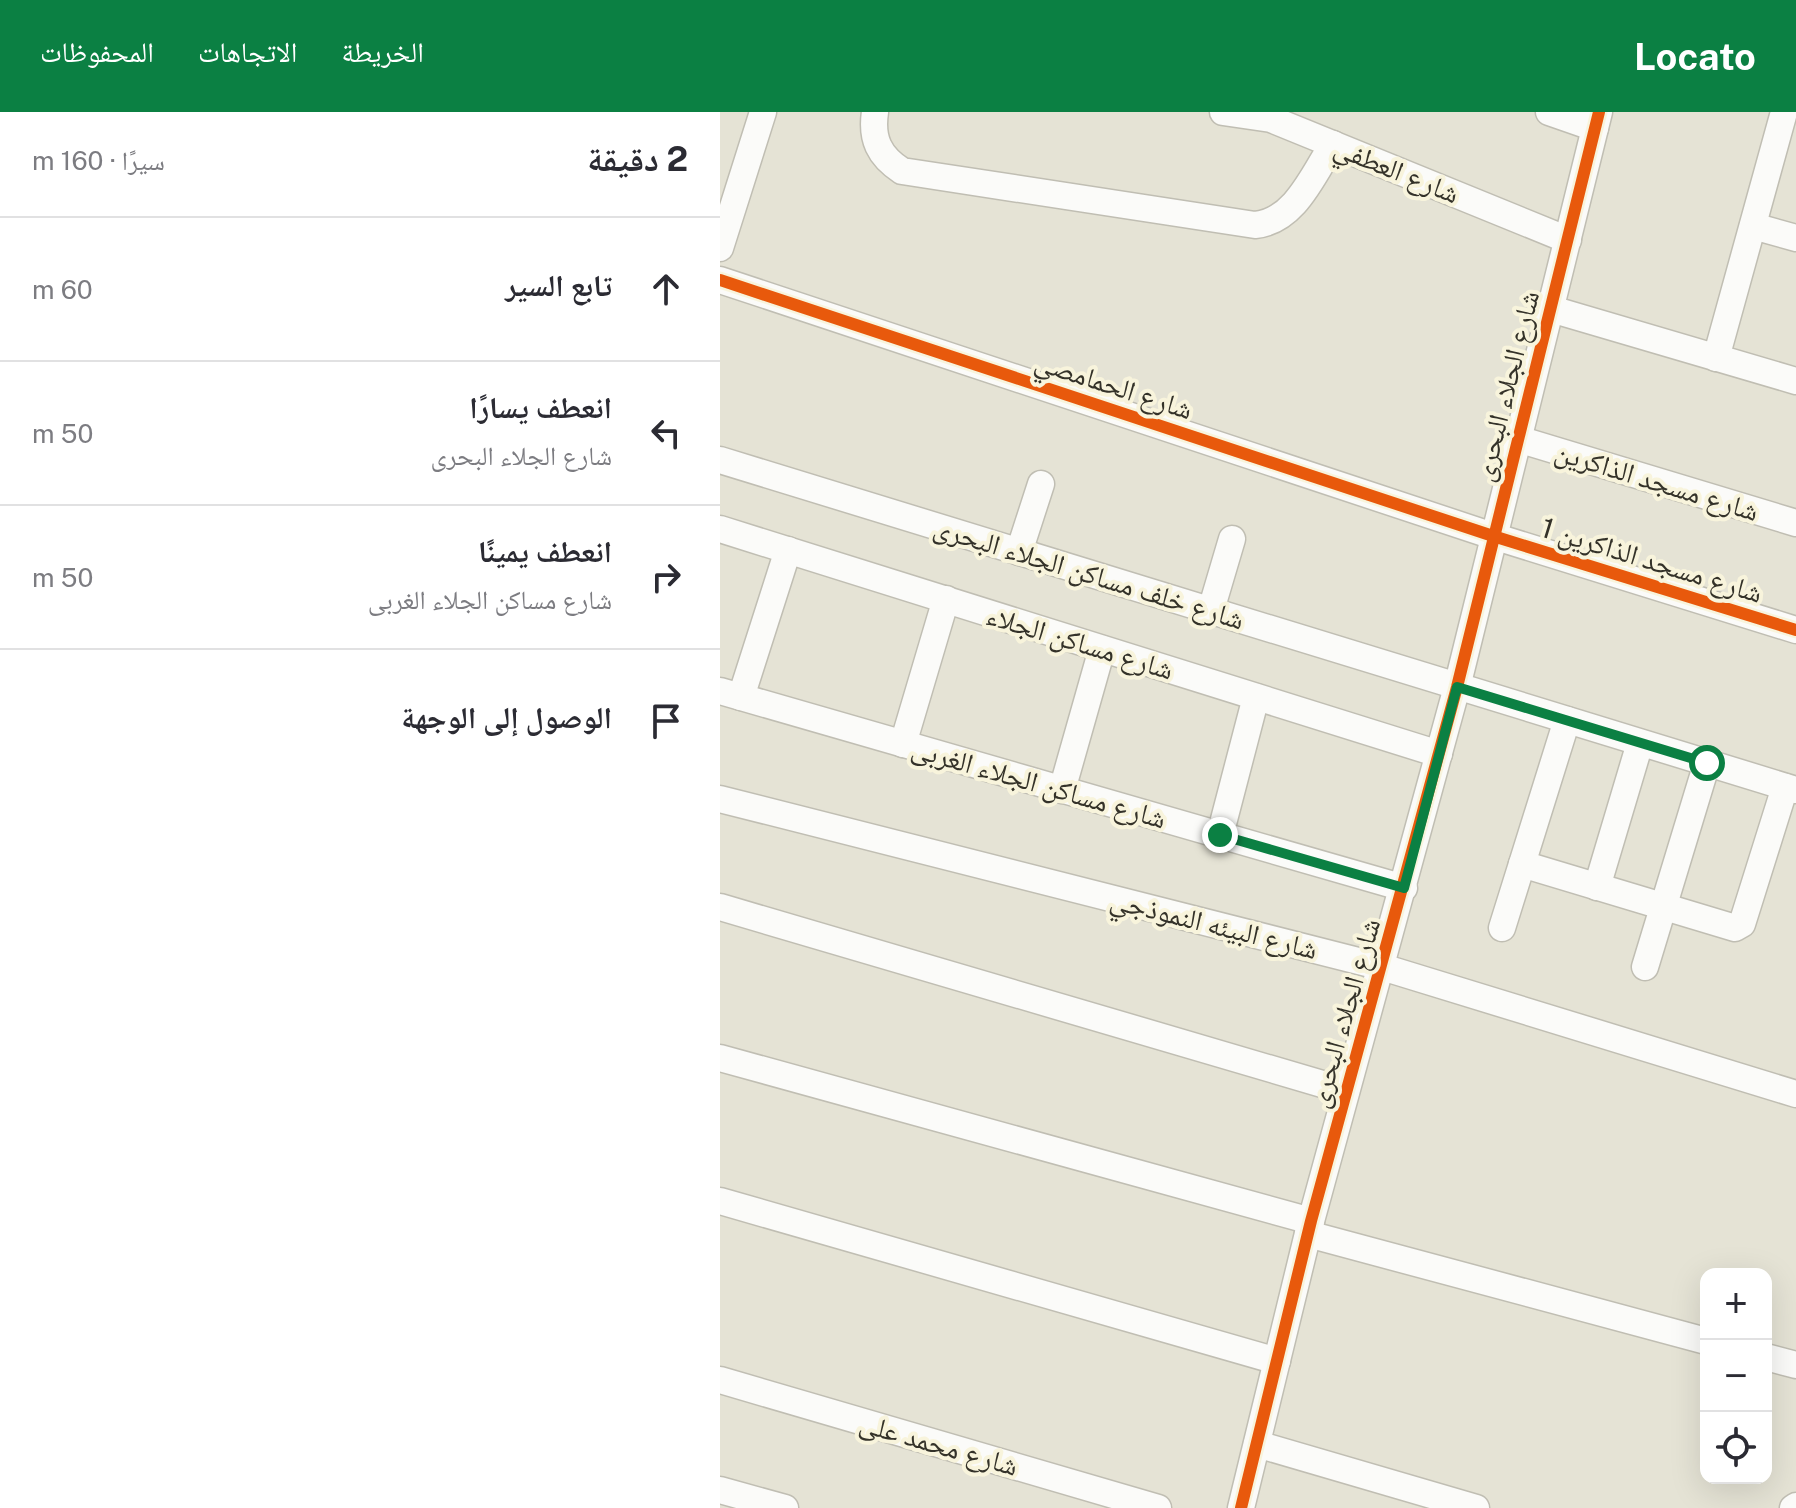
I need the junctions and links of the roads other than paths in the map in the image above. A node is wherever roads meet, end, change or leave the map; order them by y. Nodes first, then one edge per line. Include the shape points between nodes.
1 (763, 112) edge
2 (875, 112) edge
3 (1223, 112) edge
4 (1549, 112) edge
5 (1784, 112) edge
6 (1272, 116) edge
7 (1597, 120) edge
8 (1333, 144) junction
9 (1753, 226) junction
10 (1796, 238) edge
11 (1568, 240) junction
12 (720, 248) edge
13 (720, 280) edge
14 (1551, 309) junction
15 (1716, 358) junction
16 (1796, 381) edge
17 (1518, 439) junction
18 (720, 460) edge
19 (1041, 484) dead end
20 (1796, 523) edge
21 (720, 529) edge
22 (1493, 536) junction
23 (1232, 539) dead end
24 (788, 550) junction
25 (1019, 552) junction
26 (946, 599) junction
27 (1211, 610) junction
28 (1796, 630) edge
29 (1102, 649) junction
30 (1457, 687) junction
31 (731, 694) edge
32 (1256, 697) junction
33 (1567, 720) junction
34 (1640, 743) junction
35 (903, 744) junction
36 (1439, 754) junction
37 (1707, 763) junction
38 (1791, 788) edge
39 (1062, 790) junction
40 (720, 799) edge
41 (1220, 835) junction
42 (1522, 864) junction
43 (1597, 887) junction
44 (1404, 888) junction
45 (720, 907) edge
46 (1663, 907) junction
47 (1502, 928) dead end
48 (1382, 967) junction
49 (1645, 967) dead end
50 (720, 1058) edge
51 (1346, 1091) junction
52 (1796, 1094) edge
53 (720, 1201) edge
54 (1310, 1228) junction
55 (1702, 1340) edge
56 (1772, 1359) edge
57 (1277, 1361) junction
58 (1796, 1365) edge
59 (720, 1380) edge
60 (1257, 1444) junction
61 (720, 1490) edge
62 (785, 1508) edge
63 (1158, 1508) edge
64 (1241, 1508) edge
65 (1476, 1508) edge

1 - 12 street
2 - 8 street via 875,140 881,153 902,171 1255,225 1275,221 1291,208
3 - 6 street, شارع العطفي
4 - 7 street
5 - 9 street
6 - 8 street, شارع العطفي
7 - 11 street, شارع الجلاء البحرى
8 - 11 street, شارع العطفي
9 - 10 street
9 - 15 street
11 - 14 street, شارع الجلاء البحرى
13 - 22 street, شارع الحمامصي
14 - 15 street
14 - 17 street, شارع الجلاء البحرى
15 - 16 street
17 - 20 street, شارع مسجد الذاكرين
17 - 22 street, شارع الجلاء البحرى
18 - 25 street, شارع خلف مساكن الجلاء البحرى
19 - 25 street
21 - 24 street, شارع مساكن الجلاء
22 - 28 street, شارع مسجد الذاكرين 1
22 - 30 street, شارع الجلاء البحرى
23 - 27 street
24 - 26 street, شارع مساكن الجلاء
24 - 31 street
25 - 27 street, شارع خلف مساكن الجلاء البحرى
26 - 29 street, شارع مساكن الجلاء
26 - 35 street
27 - 30 street, شارع خلف مساكن الجلاء البحرى
29 - 32 street, شارع مساكن الجلاء
29 - 39 street
30 - 33 street, شارع خلف مساكن الجلاء البحرى
30 - 36 street, شارع الجلاء البحرى
31 - 35 street, شارع مساكن الجلاء الغربى
32 - 36 street, شارع مساكن الجلاء
32 - 41 street
33 - 34 street, شارع خلف مساكن الجلاء البحرى
33 - 42 street
34 - 37 street, شارع خلف مساكن الجلاء البحرى
34 - 43 street
35 - 39 street, شارع مساكن الجلاء الغربى
36 - 44 street, شارع الجلاء البحرى
37 - 38 street, شارع خلف مساكن الجلاء البحرى
37 - 46 street
38 - 46 street via 1739,927
39 - 41 street, شارع مساكن الجلاء الغربى
40 - 48 street, شارع البيئه النموذجي
41 - 44 street, شارع مساكن الجلاء الغربى
42 - 43 street
42 - 47 street
43 - 46 street
44 - 48 street, شارع الجلاء البحرى
45 - 51 street
46 - 49 street
48 - 51 street, شارع الجلاء البحرى
48 - 52 street, شارع البيئه النموذجي
50 - 54 street
51 - 54 street, شارع الجلاء البحرى
53 - 57 street
54 - 55 street
54 - 57 street, شارع الجلاء البحرى
56 - 58 street
57 - 60 street, شارع الجلاء البحرى
59 - 63 street, شارع محمد على
60 - 64 street, شارع الجلاء البحرى
60 - 65 street
61 - 62 street

